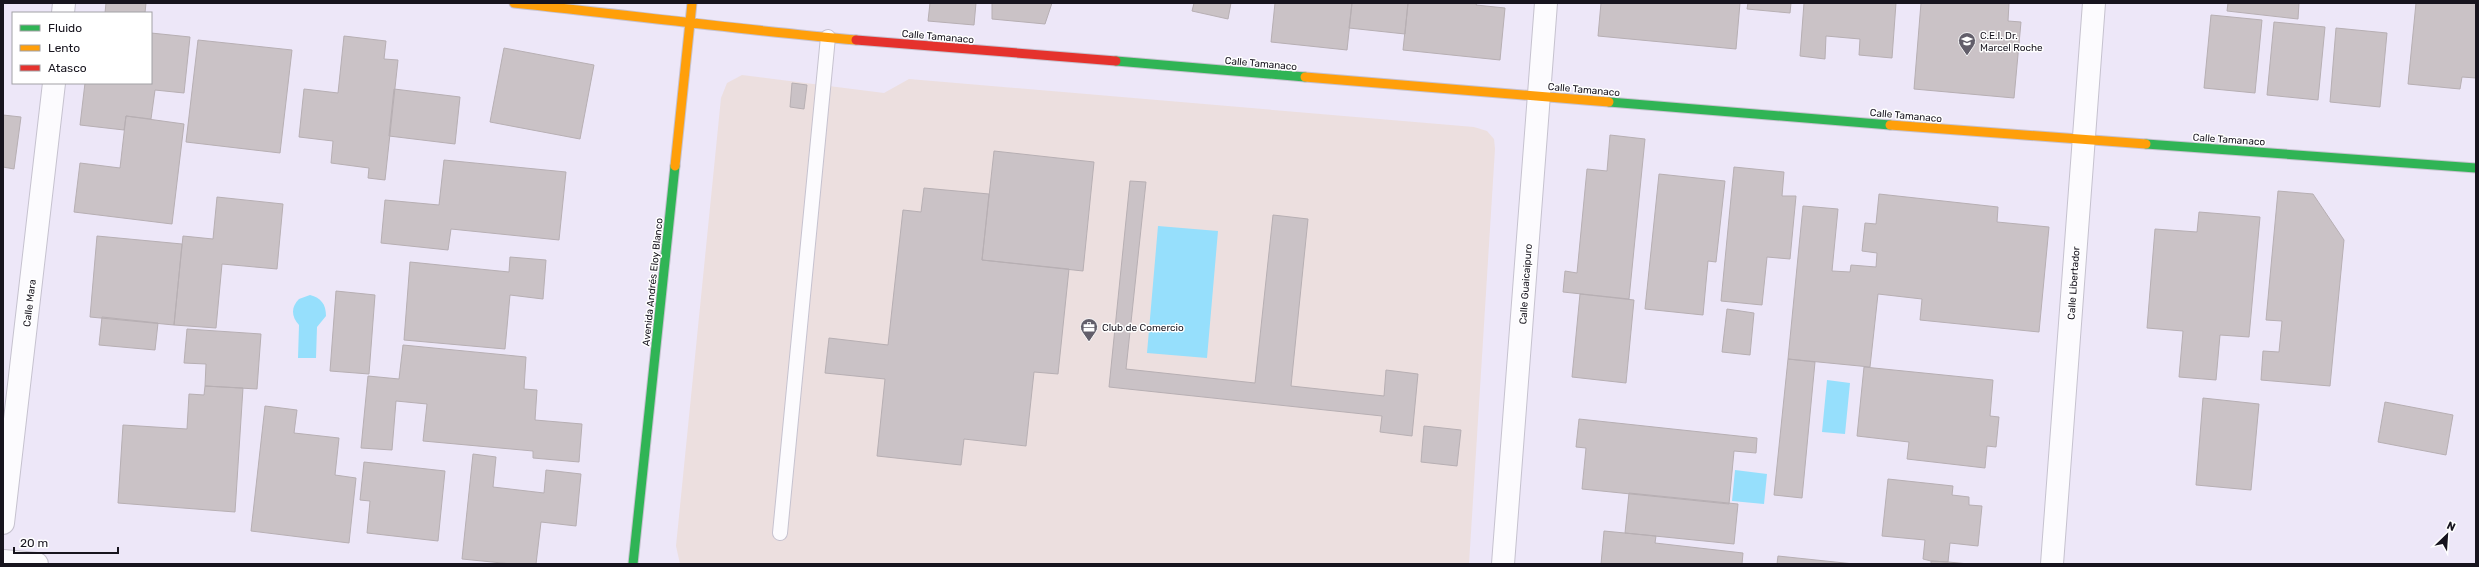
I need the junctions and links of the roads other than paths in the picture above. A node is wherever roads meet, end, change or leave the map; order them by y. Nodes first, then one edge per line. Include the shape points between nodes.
1 (514, 3) edge
2 (692, 3) edge
3 (1546, 3) edge
4 (2094, 3) edge
5 (690, 21) junction
6 (828, 37) junction
7 (54, 84) edge
8 (1539, 96) junction
9 (2084, 140) junction
10 (2476, 168) edge
11 (3, 523) edge
12 (780, 533) dead end
13 (3, 561) edge
14 (37, 564) edge
15 (633, 564) edge
16 (1503, 564) edge
17 (2052, 564) edge

1 - 5 street, Calle Tamanaco
2 - 5 street, Avenida Andrés Eloy Blanco
3 - 8 street, Calle Guaicaipuro
4 - 9 street, Calle Libertador
5 - 6 street, Calle Tamanaco via 777,34
5 - 15 street, Avenida Andrés Eloy Blanco
6 - 8 street, Calle Tamanaco
6 - 12 lane
7 - 11 street, Calle Mara
8 - 9 street, Calle Tamanaco
8 - 16 street, Calle Guaicaipuro
9 - 10 street, Calle Tamanaco
9 - 17 street, Calle Libertador
13 - 14 street

